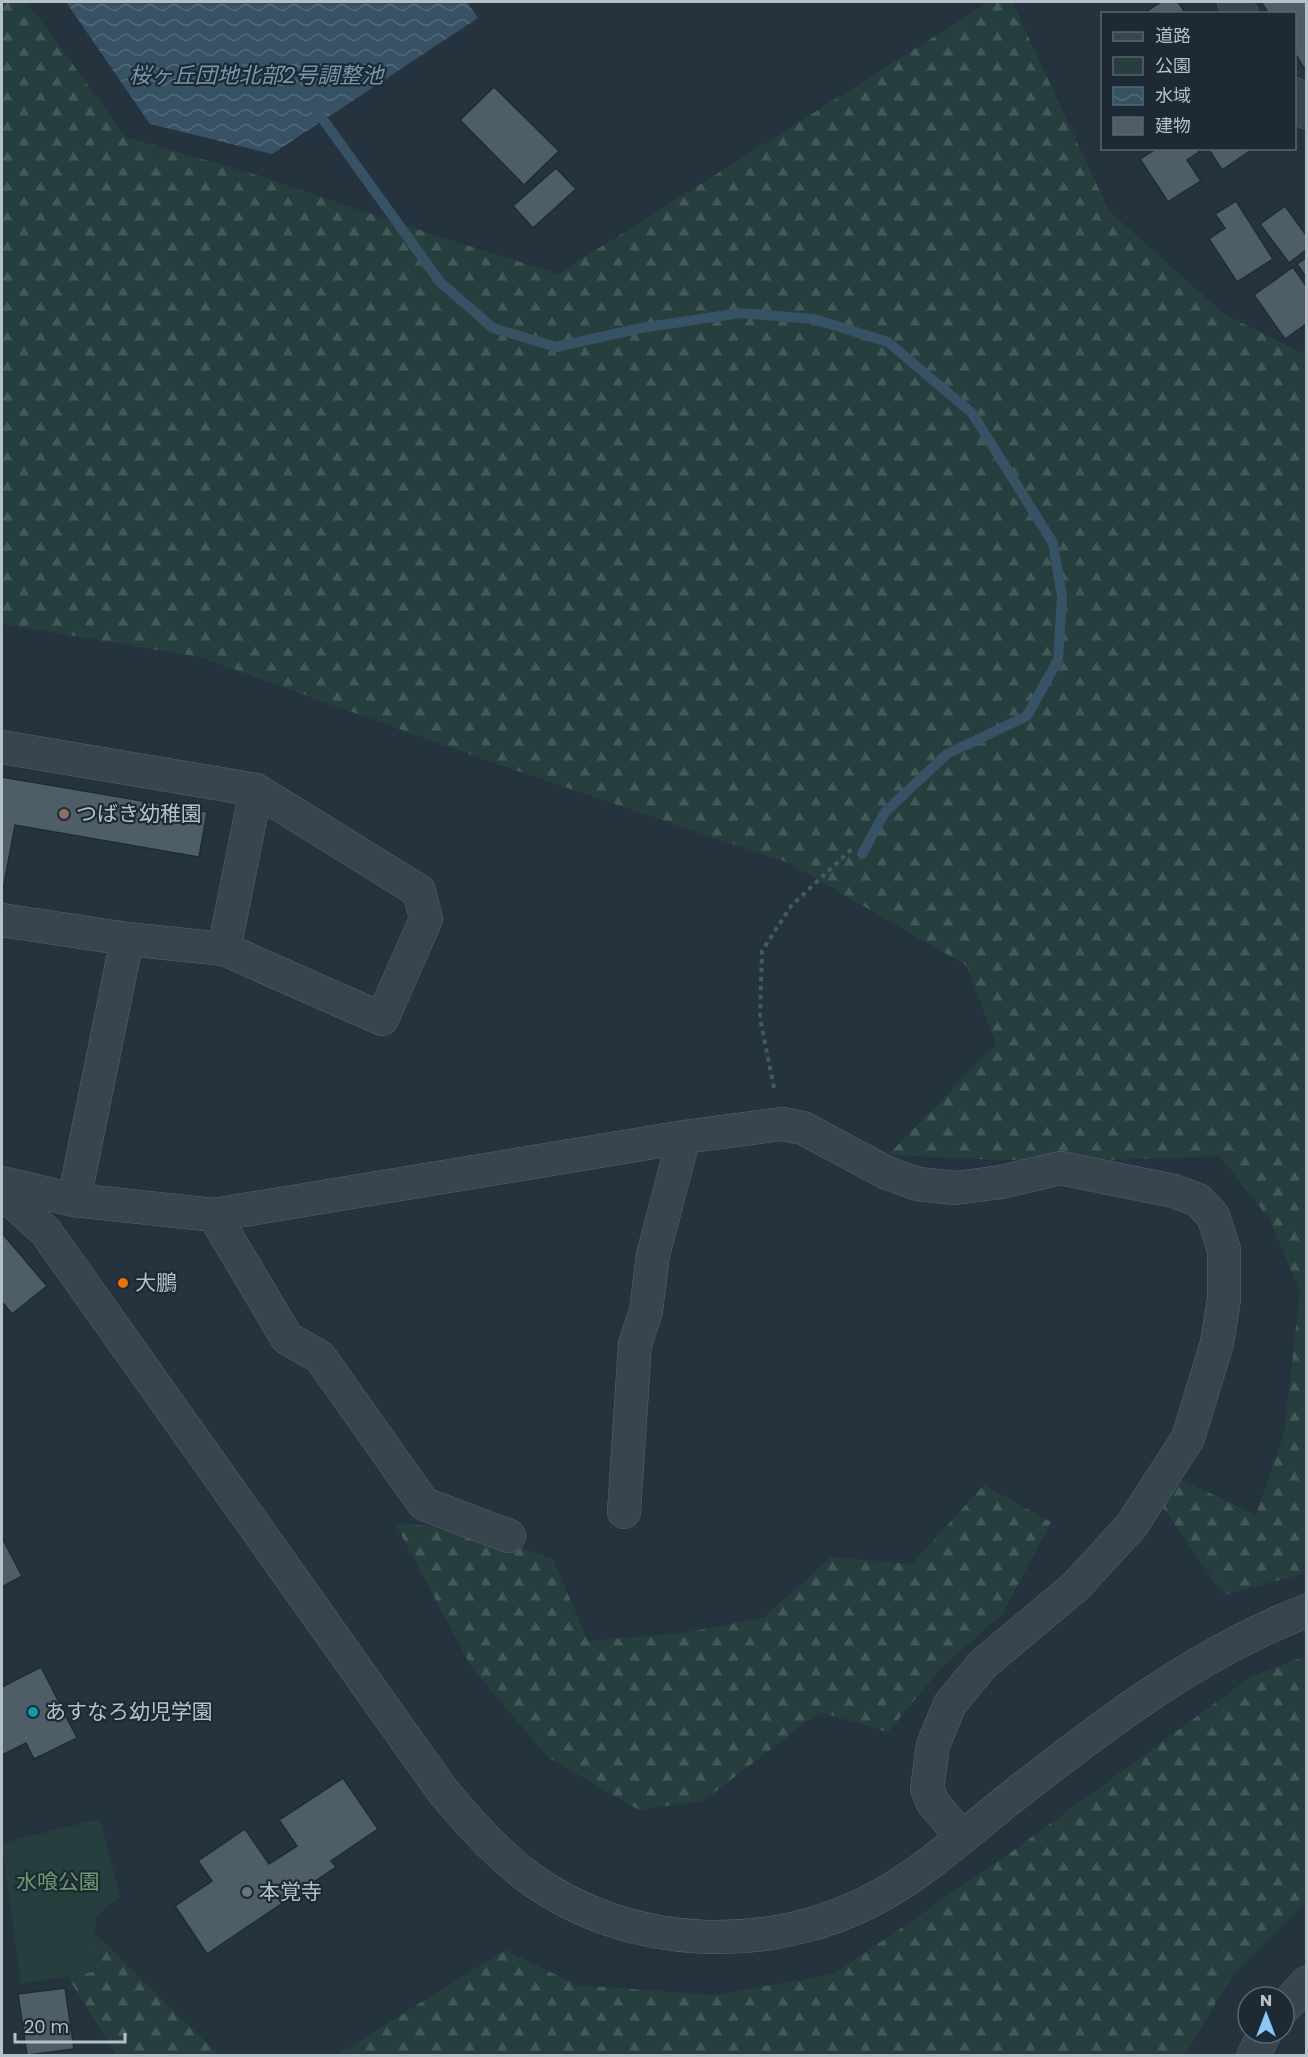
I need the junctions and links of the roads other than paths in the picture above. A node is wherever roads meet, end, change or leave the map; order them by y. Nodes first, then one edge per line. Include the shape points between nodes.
1 (1296, 97) edge
2 (1306, 112) edge
3 (2, 747) edge
4 (256, 790) junction
5 (2, 920) edge
6 (127, 939) junction
7 (225, 949) junction
8 (684, 1137) junction
9 (2, 1183) edge
10 (2, 1192) edge
11 (74, 1200) junction
12 (214, 1215) junction
13 (624, 1512) dead end
14 (508, 1536) dead end
15 (1306, 1611) edge
16 (962, 1837) junction
17 (1306, 1983) edge
18 (1296, 1994) edge

1 - 2 street
3 - 4 street
4 - 7 street
4 - 7 street via 419,891 426,919 382,1019
5 - 6 street
6 - 7 street
6 - 11 street
8 - 12 street
8 - 13 street via 653,1255 646,1311 635,1344
8 - 16 street via 782,1124 803,1128 887,1173 918,1184 955,1188 1060,1168 1174,1191 1198,1200 1213,1216 1224,1250 1224,1299 1217,1343 1188,1438 1132,1525 1076,1586 982,1664 950,1704 933,1744 927,1789 933,1803
9 - 11 street
10 - 16 street via 46,1232 442,1790 478,1834 532,1880 595,1912 636,1927 700,1938 746,1936 812,1925 877,1897 918,1872
11 - 12 street
12 - 14 street via 287,1338 320,1357 424,1504
15 - 16 street via 1239,1640 1190,1668 1103,1726
17 - 18 street

